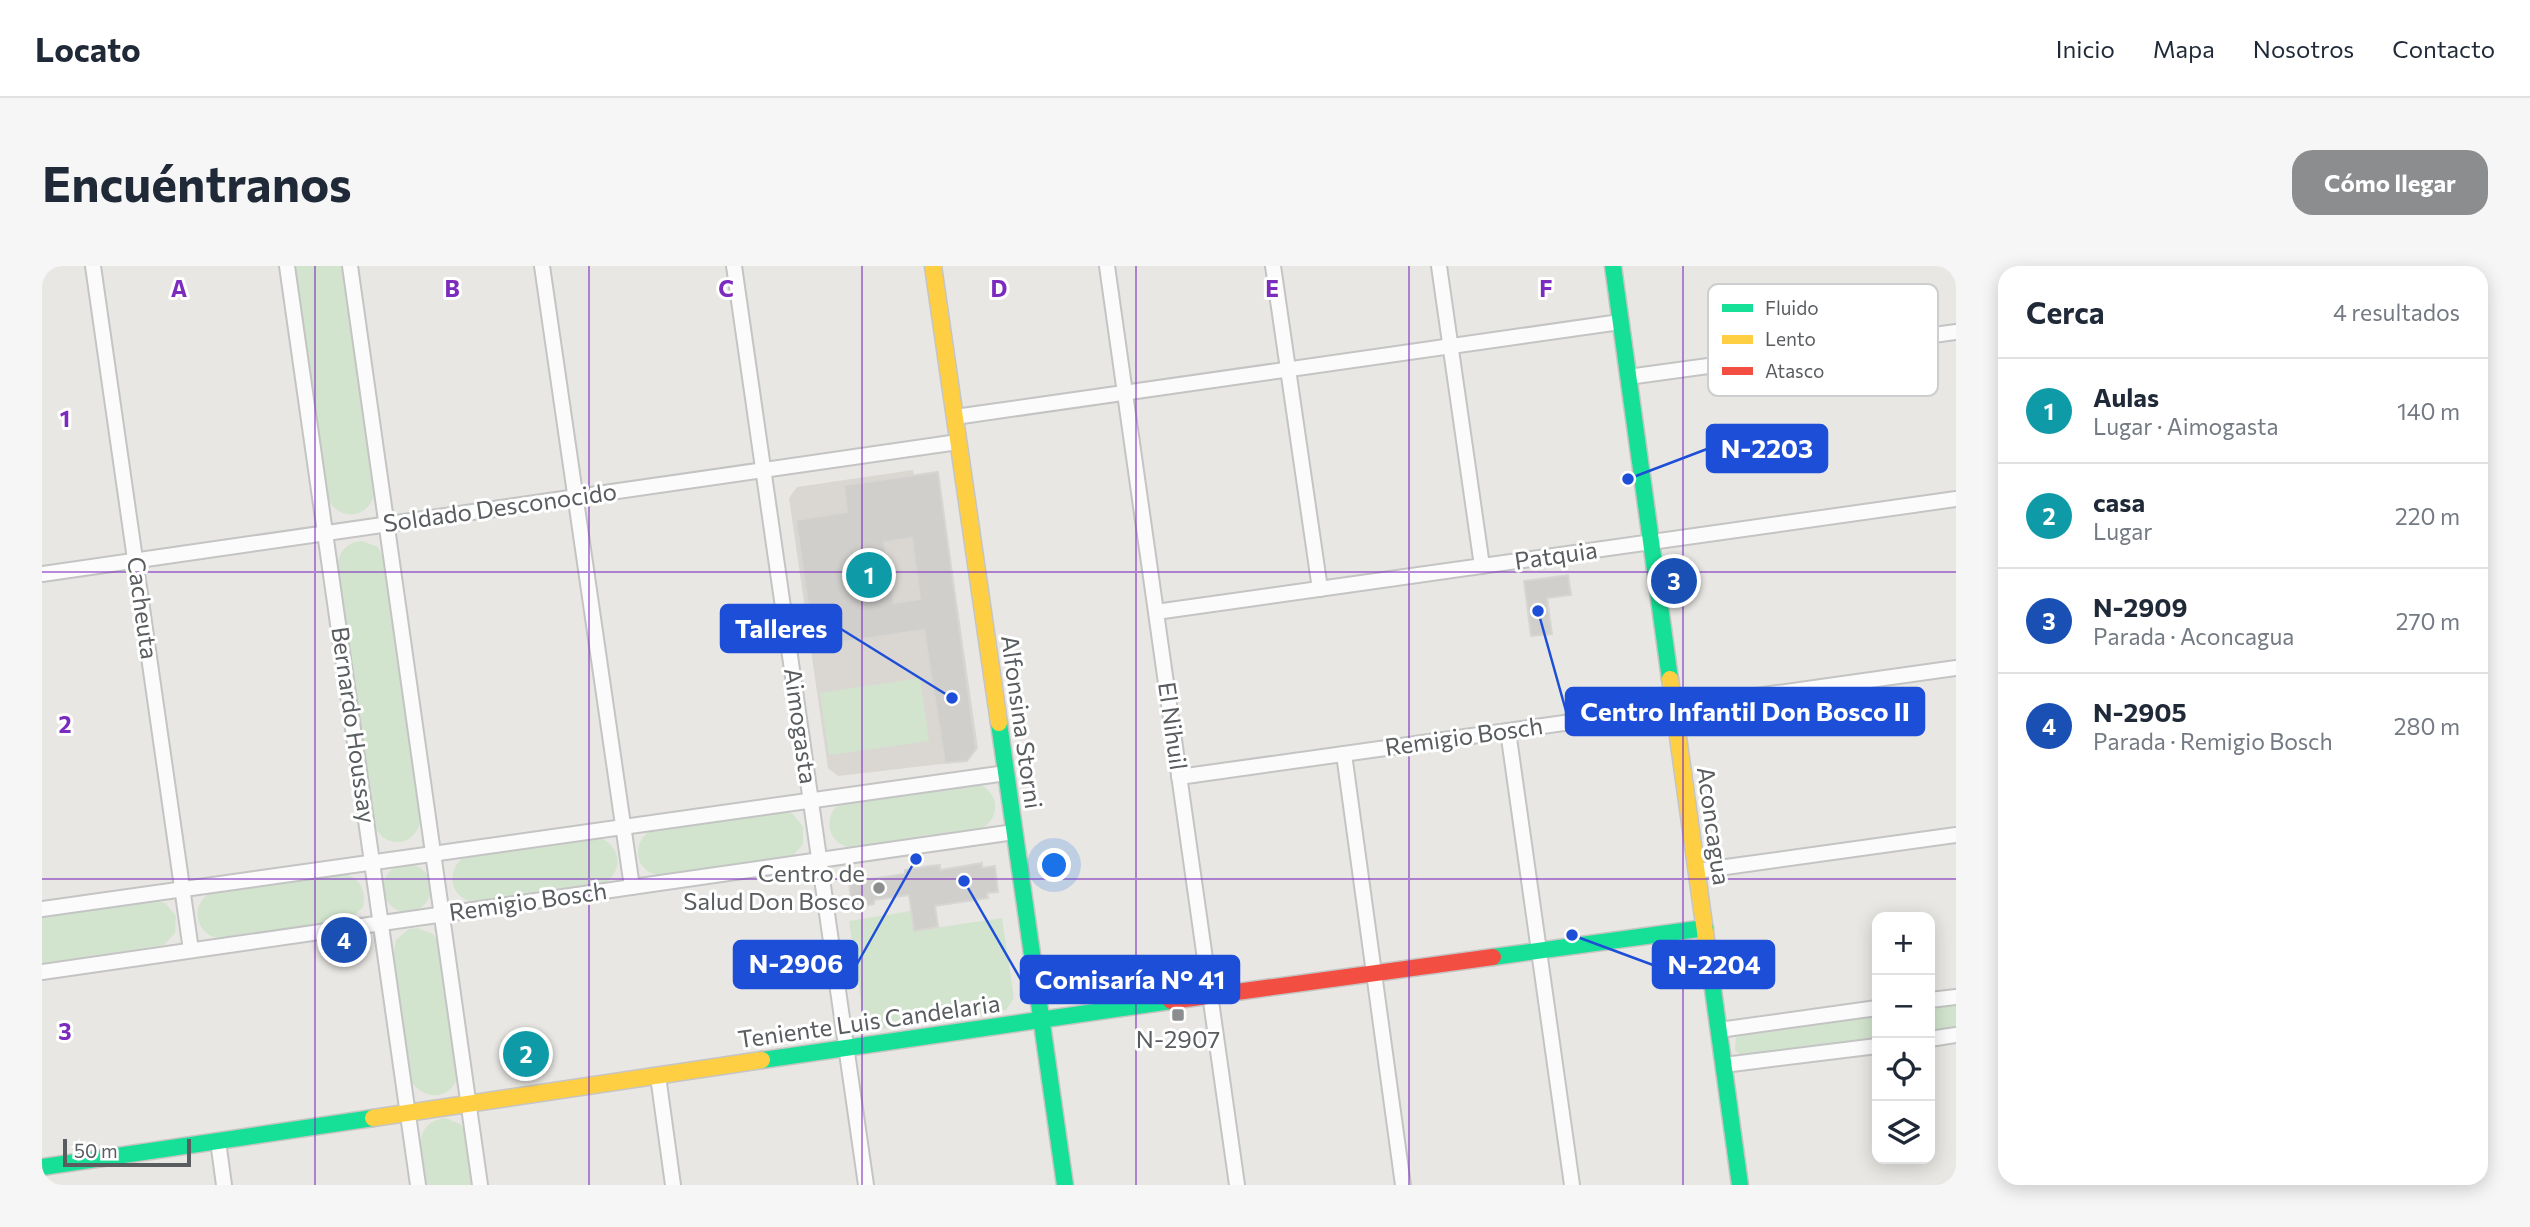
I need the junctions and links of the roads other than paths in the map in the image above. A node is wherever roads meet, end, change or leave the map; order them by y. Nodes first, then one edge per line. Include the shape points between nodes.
1 (93, 266) edge
2 (287, 266) edge
3 (350, 266) edge
4 (542, 266) edge
5 (734, 266) edge
6 (933, 266) edge
7 (1107, 266) edge
8 (1273, 266) edge
9 (1439, 266) edge
10 (1613, 266) edge
11 (1620, 322) junction
12 (1956, 332) edge
13 (1938, 334) edge
14 (1451, 346) junction
15 (1708, 366) edge
16 (1289, 369) junction
17 (1628, 377) junction
18 (1125, 393) junction
19 (955, 417) junction
20 (958, 442) junction
21 (764, 471) junction
22 (575, 498) junction
23 (1956, 499) edge
24 (387, 525) junction
25 (325, 533) junction
26 (1651, 542) junction
27 (135, 561) junction
28 (1482, 566) junction
29 (42, 574) edge
30 (1321, 589) junction
31 (1156, 612) junction
32 (1956, 668) edge
33 (1674, 708) junction
34 (1508, 731) junction
35 (1344, 754) junction
36 (1006, 773) junction
37 (1179, 777) junction
38 (811, 800) junction
39 (623, 827) junction
40 (1014, 832) junction
41 (1956, 835) edge
42 (433, 853) junction
43 (820, 860) junction
44 (372, 862) junction
45 (1697, 871) junction
46 (632, 887) junction
47 (183, 889) junction
48 (42, 909) edge
49 (442, 914) junction
50 (381, 923) junction
51 (1705, 928) junction
52 (191, 950) junction
53 (1538, 951) junction
54 (42, 972) edge
55 (1374, 974) junction
56 (1210, 996) junction
57 (1956, 996) edge
58 (1935, 999) edge
59 (1872, 1009) edge
60 (1041, 1019) junction
61 (1719, 1030) junction
62 (1956, 1035) edge
63 (1935, 1038) edge
64 (1872, 1046) edge
65 (847, 1048) junction
66 (1724, 1065) junction
67 (658, 1076) junction
68 (469, 1104) junction
69 (408, 1113) junction
70 (218, 1141) junction
71 (42, 1167) edge
72 (224, 1185) edge
73 (418, 1185) edge
74 (481, 1185) edge
75 (673, 1185) edge
76 (866, 1185) edge
77 (1065, 1185) edge
78 (1237, 1185) edge
79 (1403, 1185) edge
80 (1572, 1185) edge
81 (1740, 1185) edge

1 - 27 street, Cacheuta
2 - 25 street, Bernardo Houssay
3 - 24 street
4 - 22 street
5 - 21 street, Aimogasta
6 - 19 street, Alfonsina Storni
7 - 18 street, El Nihuil
8 - 16 street
9 - 14 street
10 - 11 street, Aconcagua
11 - 14 street
11 - 17 street, Aconcagua
12 - 13 street
14 - 16 street
14 - 28 street
15 - 17 street
16 - 18 street
16 - 30 street
17 - 26 street, Aconcagua
18 - 19 street
18 - 31 street, El Nihuil
19 - 20 street, Alfonsina Storni
20 - 21 street, Soldado Desconocido
20 - 36 street, Alfonsina Storni
21 - 22 street, Soldado Desconocido
21 - 38 street, Aimogasta
22 - 24 street, Soldado Desconocido
22 - 39 street
23 - 26 street, Patquia
24 - 25 street, Soldado Desconocido
24 - 42 street
25 - 27 street, Soldado Desconocido
25 - 44 street, Bernardo Houssay
26 - 28 street, Patquia
26 - 33 street, Aconcagua
27 - 29 street, Soldado Desconocido
27 - 47 street, Cacheuta
28 - 30 street, Patquia
30 - 31 street, Patquia
31 - 37 street, El Nihuil
32 - 33 street, Remigio Bosch
33 - 34 street, Remigio Bosch
33 - 45 street, Aconcagua
34 - 35 street, Remigio Bosch
34 - 53 street
35 - 37 street, Remigio Bosch
35 - 55 street
36 - 38 street
36 - 40 street, Alfonsina Storni
37 - 56 street, El Nihuil
38 - 39 street
38 - 43 street, Aimogasta
39 - 42 street
39 - 46 street
40 - 43 street, Remigio Bosch
40 - 60 street, Alfonsina Storni
41 - 45 street
42 - 44 street
42 - 49 street
43 - 46 street, Remigio Bosch
43 - 65 street, Aimogasta
44 - 47 street
44 - 50 street, Bernardo Houssay
45 - 51 street, Aconcagua
46 - 49 street, Remigio Bosch
47 - 48 street
47 - 52 street, Cacheuta
49 - 50 street, Remigio Bosch
49 - 68 street
50 - 52 street, Remigio Bosch
50 - 69 street, Bernardo Houssay
51 - 53 street, Teniente Luis Candelaria
51 - 61 street, Aconcagua
52 - 54 street, Remigio Bosch
53 - 55 street, Teniente Luis Candelaria
53 - 80 street
55 - 56 street, Teniente Luis Candelaria
55 - 79 street
56 - 60 street, Teniente Luis Candelaria
56 - 78 street, El Nihuil
57 - 58 street
59 - 61 street
60 - 65 street, Teniente Luis Candelaria
60 - 77 street, Alfonsina Storni
61 - 66 street, Aconcagua
62 - 63 street
64 - 66 street
65 - 67 street, Teniente Luis Candelaria
65 - 76 street, Aimogasta
66 - 81 street, Aconcagua
67 - 68 street, Teniente Luis Candelaria
67 - 75 street
68 - 69 street, Teniente Luis Candelaria
68 - 74 street
69 - 70 street, Teniente Luis Candelaria
69 - 73 street, Bernardo Houssay
70 - 71 street, Teniente Luis Candelaria
70 - 72 street

